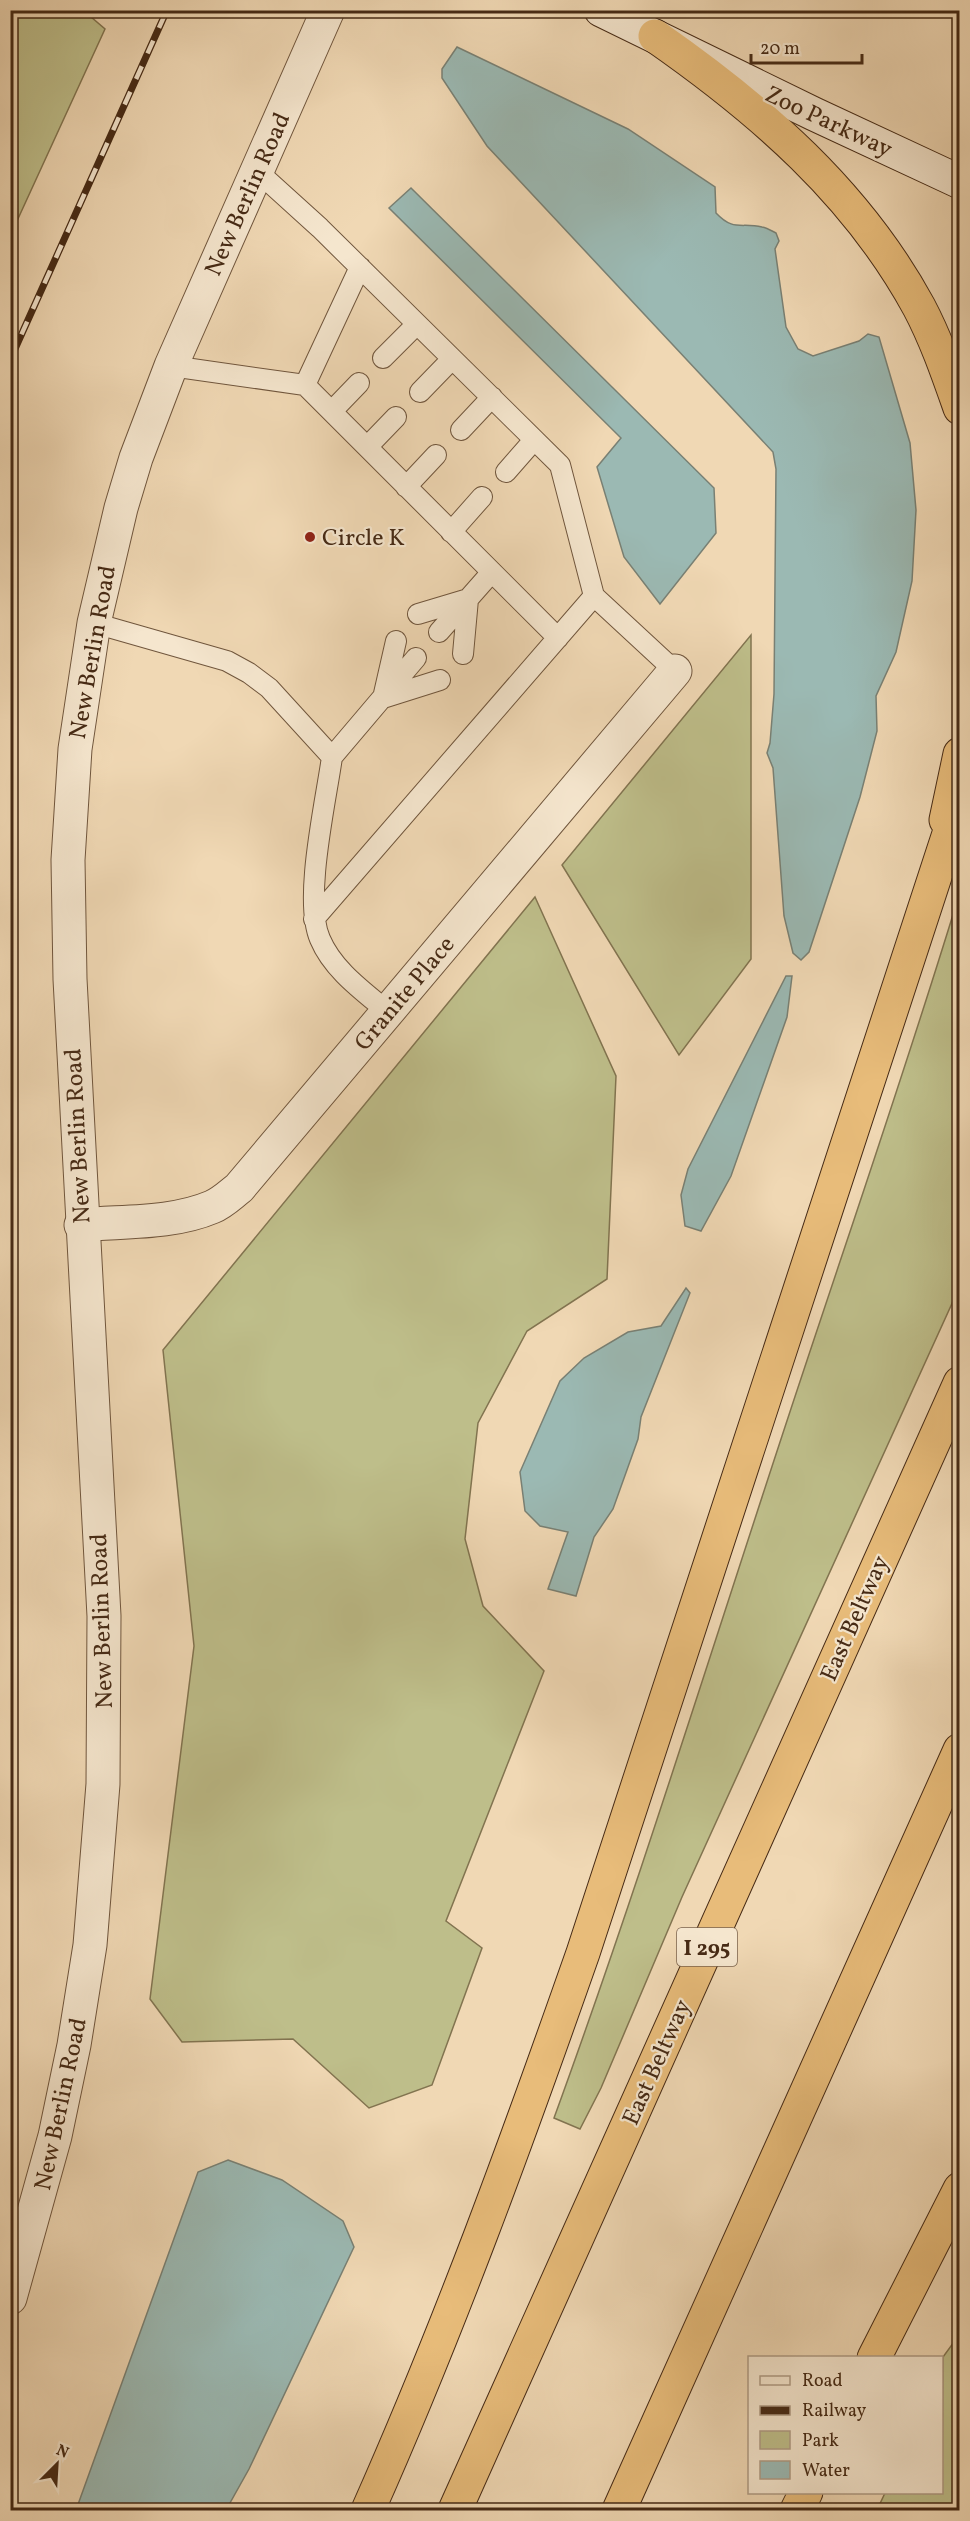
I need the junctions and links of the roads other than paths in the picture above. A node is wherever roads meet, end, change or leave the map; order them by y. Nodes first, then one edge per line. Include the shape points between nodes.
1 (328, 10) edge
2 (601, 10) edge
3 (656, 36) junction
4 (257, 171) junction
5 (960, 182) edge
6 (360, 267) junction
7 (417, 324) junction
8 (383, 358) dead end
9 (452, 359) junction
10 (171, 366) junction
11 (359, 384) dead end
12 (305, 385) junction
13 (420, 392) dead end
14 (492, 398) junction
15 (960, 408) edge
16 (332, 411) junction
17 (396, 417) dead end
18 (461, 430) dead end
19 (534, 440) junction
20 (368, 446) junction
21 (436, 455) dead end
22 (506, 472) dead end
23 (406, 487) junction
24 (482, 497) dead end
25 (451, 532) junction
26 (491, 573) junction
27 (594, 596) junction
28 (468, 599) junction
29 (418, 614) dead end
30 (94, 623) junction
31 (439, 632) dead end
32 (558, 638) junction
33 (396, 641) dead end
34 (463, 654) dead end
35 (416, 658) dead end
36 (675, 671) joint
37 (440, 680) dead end
38 (383, 698) junction
39 (960, 754) edge
40 (332, 757) junction
41 (960, 800) edge
42 (929, 889) junction
43 (315, 919) junction
44 (388, 1012) junction
45 (81, 1225) junction
46 (960, 1383) edge
47 (960, 1750) edge
48 (960, 2189) edge
49 (10, 2298) edge
50 (875, 2356) edge
51 (806, 2494) edge
52 (369, 2506) edge
53 (454, 2511) edge
54 (619, 2511) edge
55 (797, 2511) edge

1 - 4 street, New Berlin Road
2 - 3 street, Zoo Parkway
3 - 5 street, Zoo Parkway
3 - 15 highway via 777,130 849,203 919,308
4 - 6 lane
4 - 10 street, New Berlin Road
6 - 7 lane
6 - 12 lane
7 - 8 lane
7 - 9 lane
9 - 13 lane
9 - 14 lane
10 - 12 lane
10 - 30 street, New Berlin Road via 121,508
11 - 16 lane
12 - 16 lane
14 - 18 lane
14 - 19 lane
16 - 20 lane
17 - 20 lane
19 - 22 lane
19 - 27 lane via 560,465
20 - 23 lane
21 - 23 lane
23 - 25 lane
24 - 25 lane
25 - 26 lane
26 - 28 lane
26 - 32 lane
27 - 32 lane
27 - 36 lane
28 - 29 lane
28 - 31 lane
28 - 34 lane
30 - 40 lane via 227,661 249,673 269,688
30 - 45 street, New Berlin Road via 75,749 68,860
32 - 43 lane
33 - 38 lane
35 - 38 lane
36 - 44 street, Granite Place
37 - 38 lane
38 - 40 lane
39 - 42 highway
40 - 43 lane via 313,890
41 - 42 highway
42 - 52 highway via 583,1953 453,2305
43 - 44 lane via 320,939 341,970
44 - 45 street, Granite Place via 253,1173 225,1200 181,1215
45 - 49 street, New Berlin Road via 104,1626 100,1843 90,1945 74,2045 55,2136
46 - 53 highway, East Beltway / I 295
47 - 54 highway
48 - 50 highway
51 - 55 highway

